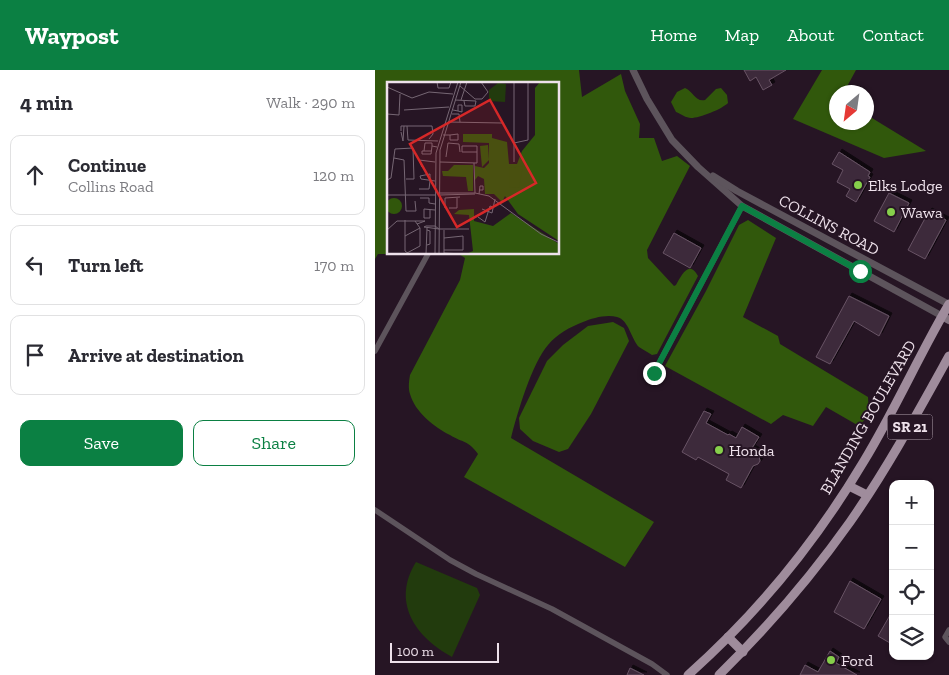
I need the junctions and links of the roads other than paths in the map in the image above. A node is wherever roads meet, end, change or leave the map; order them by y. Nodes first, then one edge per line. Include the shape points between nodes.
1 (633, 70) edge
2 (698, 167) junction
3 (742, 206) junction
4 (427, 255) edge
5 (949, 304) edge
6 (946, 318) edge
7 (375, 351) edge
8 (949, 356) edge
9 (654, 373) dead end
10 (849, 486) junction
11 (867, 496) junction
12 (375, 510) edge
13 (949, 630) edge
14 (728, 637) junction
15 (949, 642) edge
16 (743, 652) junction
17 (667, 675) edge
18 (688, 675) edge
19 (719, 675) edge

1 - 2 street, COLLINS ROAD via 672,140
2 - 3 street, COLLINS ROAD
2 - 5 street, COLLINS ROAD
3 - 6 street, COLLINS ROAD
3 - 9 street
4 - 7 street
5 - 6 main road, BLANDING BOULEVARD / SR 21
6 - 10 main road, BLANDING BOULEVARD / SR 21
8 - 11 main road, SR 21
10 - 11 main road
10 - 14 main road, BLANDING BOULEVARD / SR 21 via 787,571
11 - 16 main road, SR 21 via 801,587
12 - 17 street via 450,560 553,609
13 - 15 street via 945,637
14 - 16 main road
14 - 18 main road, BLANDING BOULEVARD / SR 21
16 - 19 main road, SR 21

